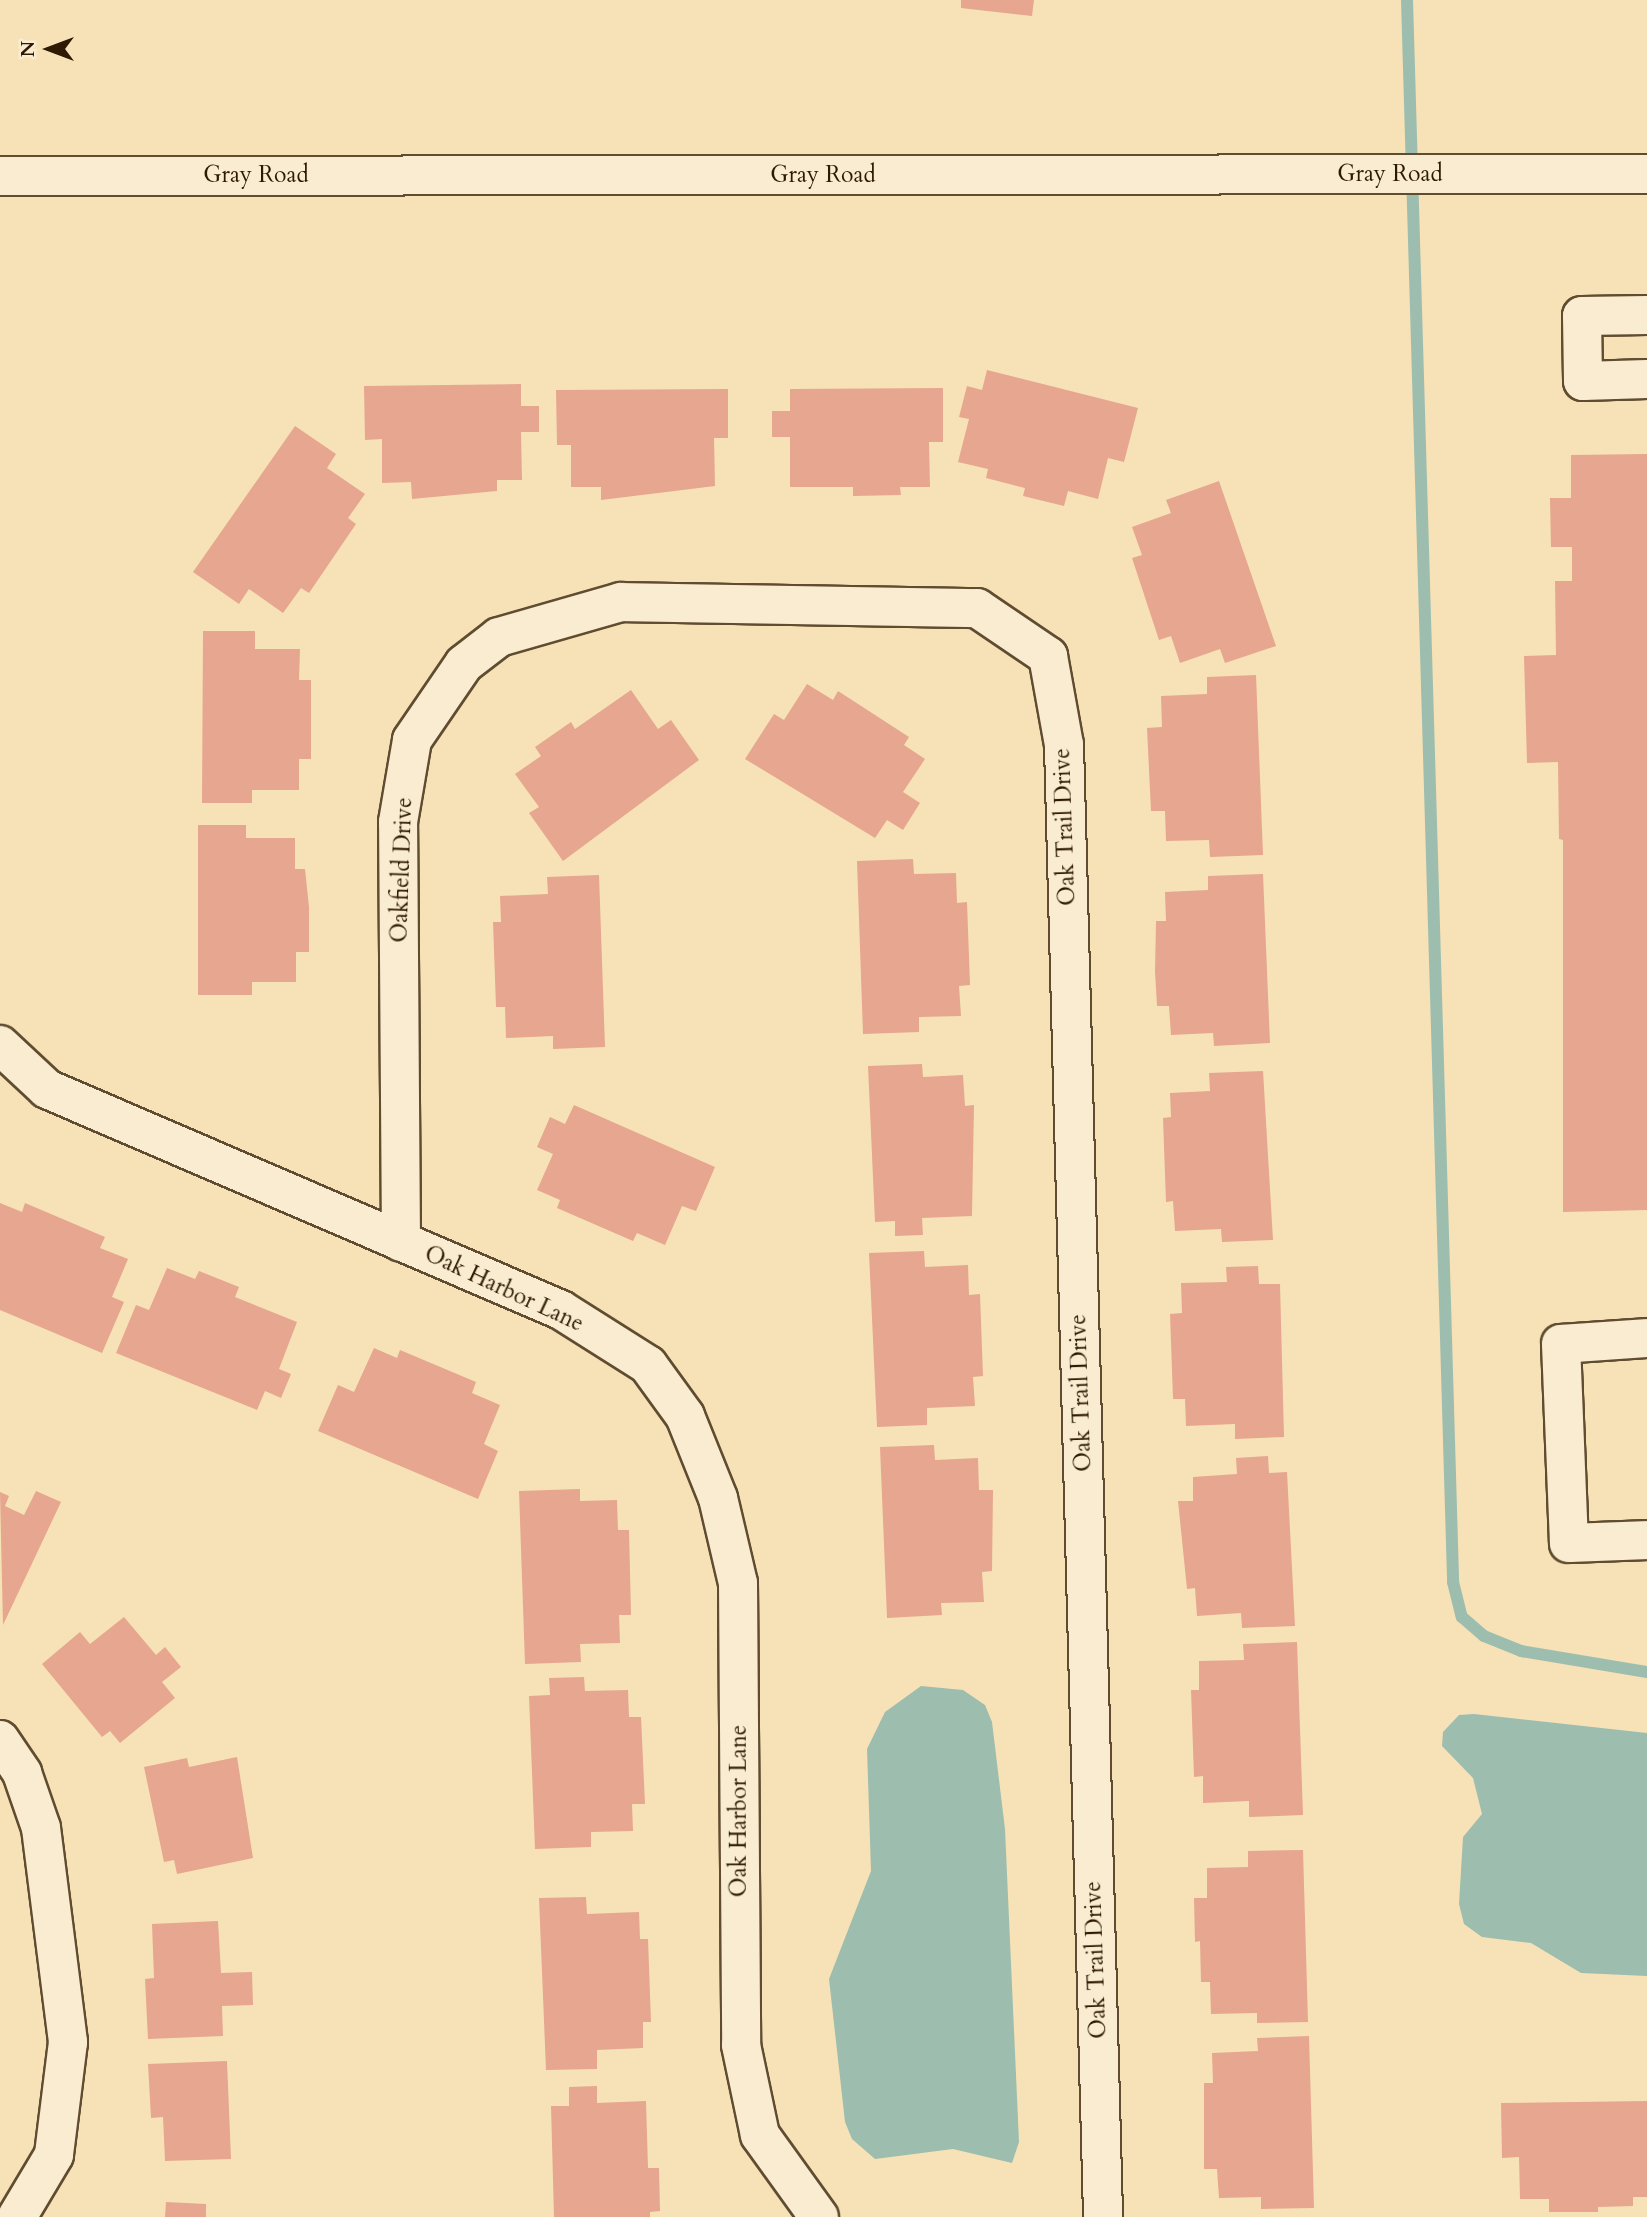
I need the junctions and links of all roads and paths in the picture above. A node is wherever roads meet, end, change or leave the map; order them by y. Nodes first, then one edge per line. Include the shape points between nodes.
1 (1647, 174) edge
2 (0, 176) edge
3 (1647, 314) edge
4 (1647, 379) edge
5 (977, 608) joint
6 (0, 1045) edge
7 (401, 1242) junction
8 (1647, 1338) edge
9 (1647, 1540) edge
10 (0, 1740) edge
11 (808, 2205) edge
12 (17, 2217) edge
13 (1103, 2217) edge

1 - 2 street, Gray Road
3 - 4 street via 1582,316 1582,329 1583,381
5 - 7 street, Oakfield Drive via 621,602 499,637 464,664 412,740 398,822
5 - 13 street, Oak Trail Drive via 1048,656 1064,745
6 - 7 street, Oak Harbor Lane via 47,1089
7 - 11 street, Oak Harbor Lane via 561,1310 648,1365 685,1416 718,1498 738,1583 741,2045 760,2135
8 - 9 street via 1561,1344 1569,1542
10 - 12 street via 22,1773 41,1828 68,2042 54,2155

